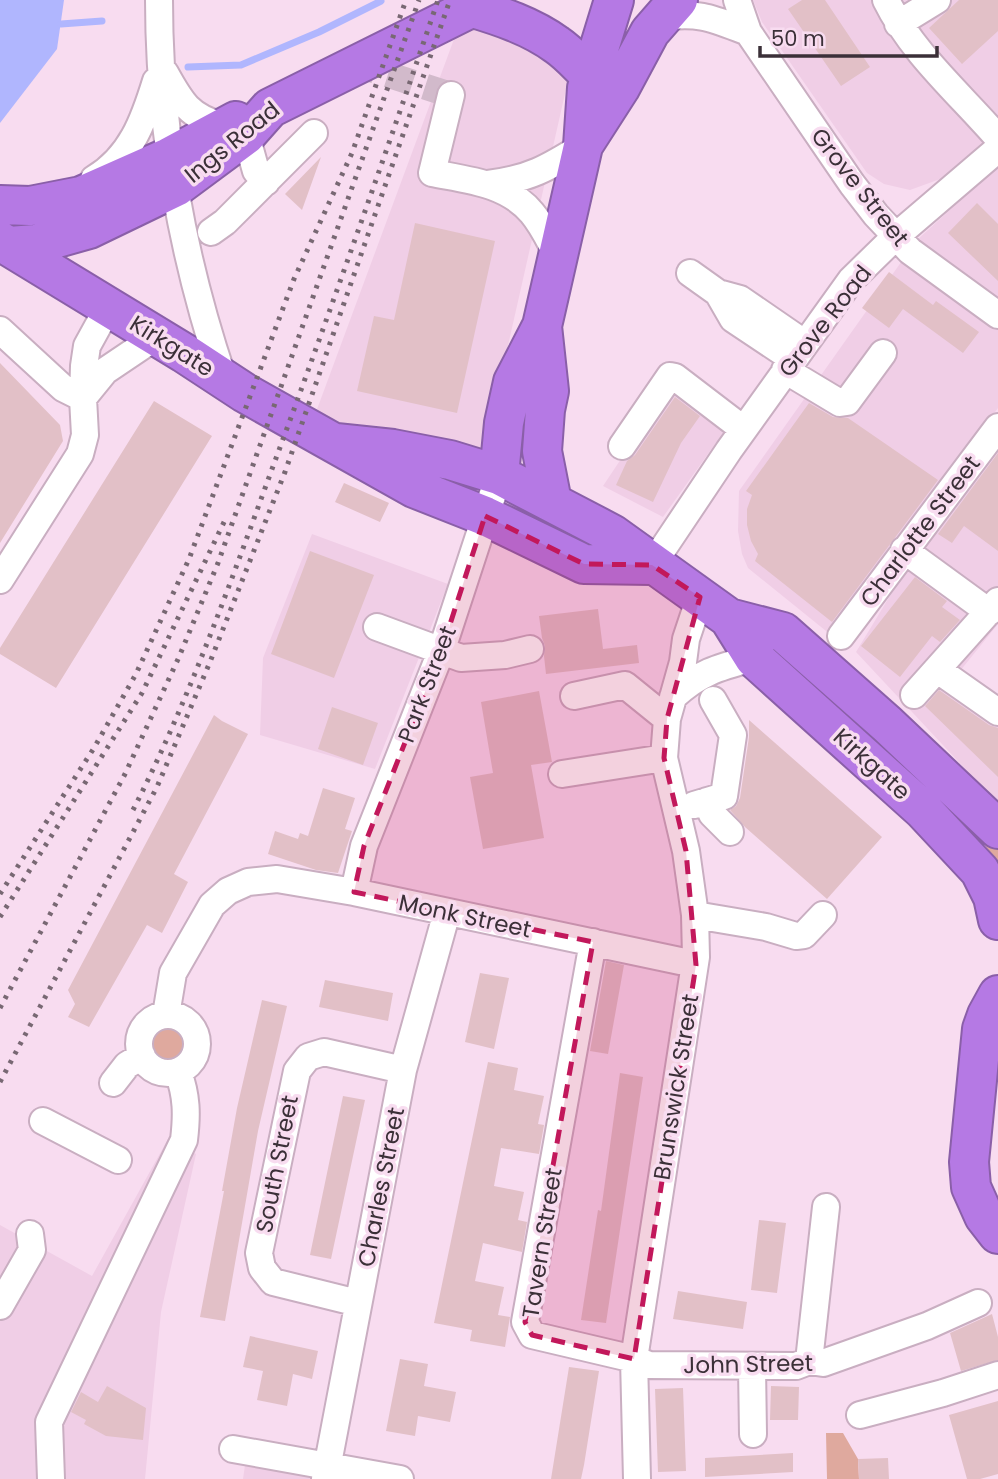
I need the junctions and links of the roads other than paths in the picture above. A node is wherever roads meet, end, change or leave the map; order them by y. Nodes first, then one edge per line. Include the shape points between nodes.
1 (159, 0) edge
2 (614, 0) edge
3 (737, 0) edge
4 (886, 0) edge
5 (937, 0) edge
6 (478, 4) edge
7 (670, 9) edge
8 (898, 24) junction
9 (748, 32) junction
10 (160, 66) junction
11 (590, 75) junction
12 (452, 95) dead end
13 (247, 123) junction
14 (314, 132) dead end
15 (998, 138) edge
16 (583, 146) junction
17 (998, 149) edge
18 (173, 172) junction
19 (266, 182) junction
20 (488, 184) junction
21 (57, 201) junction
22 (0, 205) edge
23 (211, 232) dead end
24 (895, 237) junction
25 (4, 244) edge
26 (558, 256) junction
27 (690, 273) dead end
28 (109, 306) junction
29 (998, 315) edge
30 (542, 326) junction
31 (0, 330) edge
32 (157, 336) junction
33 (883, 353) dead end
34 (794, 357) junction
35 (223, 378) junction
36 (82, 398) junction
37 (998, 428) edge
38 (736, 440) junction
39 (336, 443) junction
40 (622, 446) dead end
41 (499, 475) junction
42 (552, 502) junction
43 (485, 516) junction
44 (904, 550) junction
45 (652, 565) junction
46 (0, 580) edge
47 (994, 607) edge
48 (715, 608) junction
49 (377, 626) dead end
50 (841, 636) dead end
51 (442, 649) junction
52 (530, 649) dead end
53 (754, 658) junction
54 (939, 670) junction
55 (914, 695) dead end
56 (575, 696) dead end
57 (713, 700) dead end
58 (670, 708) junction
59 (998, 712) edge
60 (664, 758) junction
61 (562, 774) dead end
62 (998, 829) edge
63 (730, 832) dead end
64 (354, 892) junction
65 (447, 912) junction
66 (695, 915) junction
67 (823, 915) dead end
68 (998, 920) edge
69 (593, 942) junction
70 (680, 961) dead end
71 (998, 995) edge
72 (166, 1015) junction
73 (142, 1056) junction
74 (403, 1070) junction
75 (178, 1072) junction
76 (113, 1083) dead end
77 (43, 1121) dead end
78 (118, 1160) dead end
79 (826, 1207) dead end
80 (30, 1234) dead end
81 (998, 1234) edge
82 (358, 1303) junction
83 (978, 1303) dead end
84 (0, 1306) edge
85 (634, 1359) junction
86 (809, 1361) junction
87 (752, 1367) junction
88 (998, 1375) edge
89 (860, 1415) dead end
90 (753, 1434) dead end
91 (233, 1449) dead end
92 (326, 1472) edge
93 (51, 1479) edge
94 (400, 1479) edge
95 (637, 1479) edge

1 - 10 street
2 - 11 highway
3 - 9 street, Grove Street
4 - 8 street
5 - 8 street
6 - 11 highway via 559,45
6 - 13 highway, Ings Road
7 - 9 street
7 - 16 highway
8 - 15 street
9 - 24 street, Grove Street via 852,184
10 - 13 street via 189,111 208,122
10 - 18 street
10 - 21 street via 142,121 120,158 106,172
11 - 16 highway
12 - 20 street via 432,173
13 - 18 highway, Ings Road
13 - 19 street via 256,171
14 - 19 street
16 - 20 street via 544,171
16 - 26 highway
17 - 24 street, Grove Road
18 - 21 highway
18 - 25 highway, Ings Road via 89,229 36,244
18 - 35 street via 193,280
19 - 23 street
20 - 26 street via 508,192 532,213
21 - 22 highway
24 - 29 street, Grove Street
24 - 34 street, Grove Road via 851,281
25 - 28 highway, Kirkgate
26 - 30 highway
27 - 34 street via 718,293 733,319
28 - 32 highway, Kirkgate
28 - 36 street via 87,346
30 - 41 highway via 513,382
30 - 42 highway via 549,391 542,451
31 - 36 street via 63,388
32 - 35 highway, Kirkgate
32 - 36 street via 105,371
33 - 34 street via 847,402 840,403
34 - 38 street, Grove Road
35 - 39 highway, Kirkgate
36 - 46 street via 85,435 80,454
37 - 44 street, Charlotte Street
38 - 40 street via 670,376
38 - 45 street, Grove Road
39 - 41 highway, Kirkgate via 450,460
39 - 43 highway, Kirkgate via 414,488
41 - 42 highway, Kirkgate
41 - 43 street, Park Street
42 - 45 highway, Kirkgate via 612,534
43 - 45 highway, Kirkgate via 584,564
43 - 51 street, Park Street
44 - 47 street
44 - 50 street, Charlotte Street
45 - 48 highway, Kirkgate
47 - 54 street
48 - 53 highway, Kirkgate
48 - 58 street, Brunswick Street via 686,639
48 - 62 highway, Kirkgate via 783,632
49 - 51 street
51 - 52 street via 461,658
51 - 64 street, Park Street via 364,846
53 - 58 street via 703,673
53 - 68 highway, Kirkgate via 923,810 971,860 993,897
54 - 55 street
54 - 59 street
56 - 58 street via 625,685
57 - 63 street via 733,735 724,796 701,803
58 - 60 street, Brunswick Street
60 - 61 street
60 - 66 street, Brunswick Street via 686,850
64 - 65 street, Monk Street
64 - 72 street, Monk Street via 276,879 248,882 228,891 212,905 173,972
65 - 69 street, Monk Street
65 - 74 street, Charles Street
66 - 67 street via 796,936 804,935
66 - 85 street, Brunswick Street via 696,964
69 - 70 street, Monk Street
69 - 85 street, Tavern Street via 579,1018 565,1045 525,1322 532,1335
71 - 81 highway via 982,1029 969,1162 971,1187
72 - 73 street via 143,1029
72 - 75 street via 184,1020 196,1034 197,1052
73 - 75 street via 153,1069
73 - 76 street via 127,1065
74 - 82 street, Charles Street
74 - 82 street, South Street via 324,1052 308,1056 297,1071 259,1253 262,1268 273,1282
75 - 93 street via 186,1092 184,1140 49,1422
77 - 78 street
79 - 86 street
80 - 84 street via 32,1250
82 - 92 street, Charles Street
83 - 86 street, John Street via 823,1363
85 - 87 street, John Street via 649,1364
85 - 95 street, Brunswick Street
86 - 87 street, John Street via 796,1366
87 - 90 street
88 - 89 street
91 - 92 street
92 - 94 street

